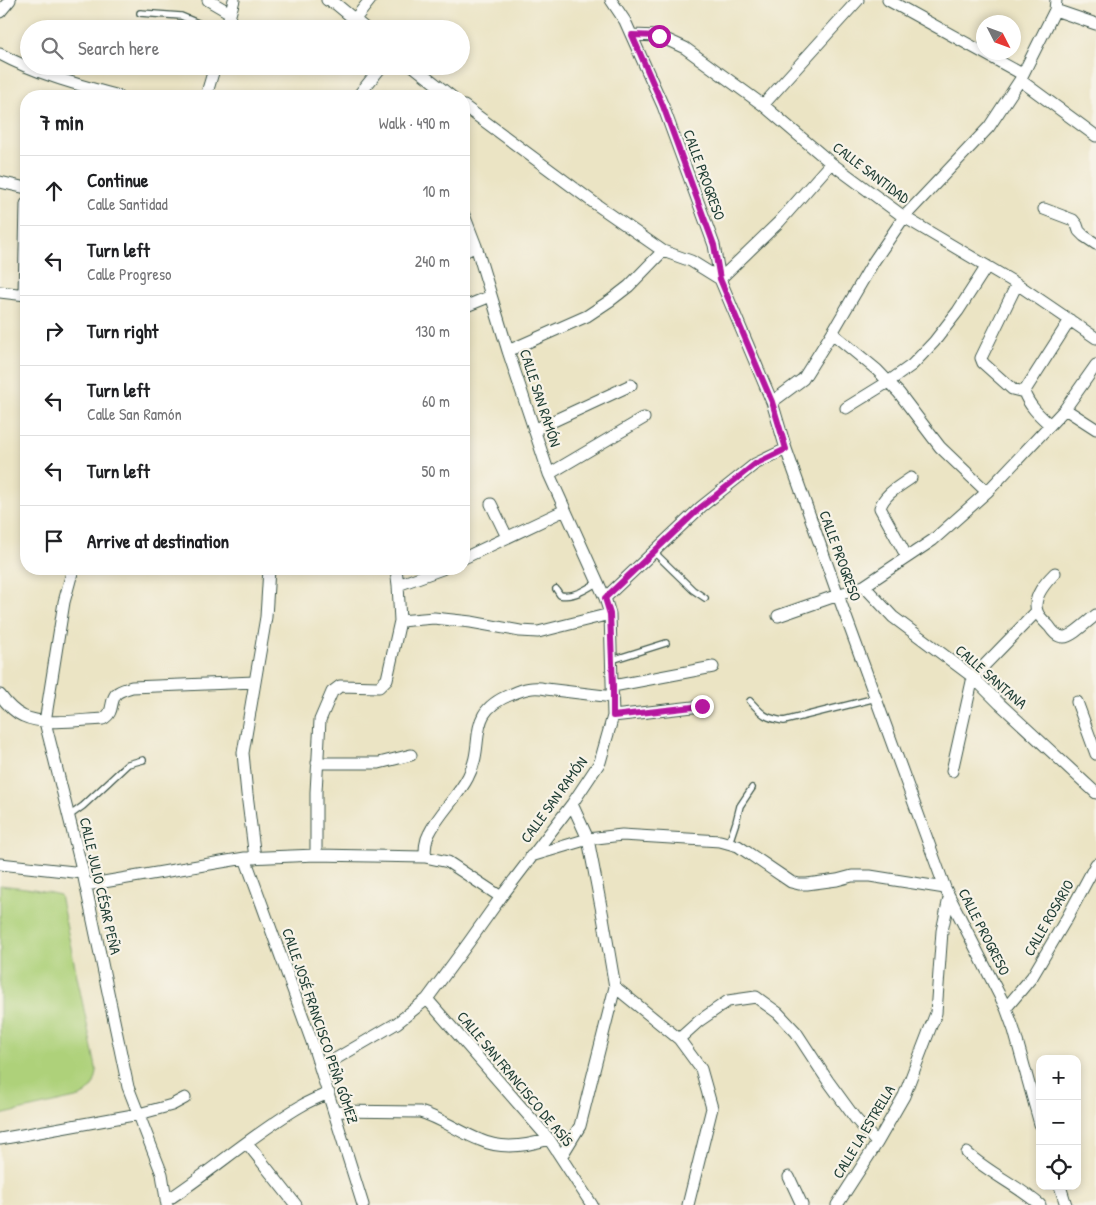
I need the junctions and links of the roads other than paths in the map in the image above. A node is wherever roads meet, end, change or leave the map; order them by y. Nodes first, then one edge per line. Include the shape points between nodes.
1 (10, 0) edge
2 (208, 0) edge
3 (234, 0) edge
4 (327, 0) edge
5 (370, 0) edge
6 (611, 0) edge
7 (858, 0) edge
8 (888, 0) edge
9 (1056, 5) edge
10 (0, 12) edge
11 (140, 13) dead end
12 (230, 13) junction
13 (354, 19) joint
14 (191, 20) edge
15 (228, 20) edge
16 (1095, 22) edge
17 (632, 35) junction
18 (0, 54) edge
19 (20, 64) edge
20 (52, 75) edge
21 (212, 75) edge
22 (375, 75) edge
23 (423, 75) edge
24 (1021, 77) junction
25 (100, 90) edge
26 (208, 90) edge
27 (363, 90) edge
28 (440, 90) edge
29 (764, 105) junction
30 (470, 111) edge
31 (1096, 136) edge
32 (831, 163) junction
33 (0, 182) edge
34 (20, 187) edge
35 (1044, 209) dead end
36 (904, 217) junction
37 (470, 230) edge
38 (1096, 244) edge
39 (476, 246) junction
40 (470, 249) edge
41 (663, 251) junction
42 (987, 266) junction
43 (720, 279) junction
44 (1017, 284) junction
45 (0, 292) edge
46 (20, 294) edge
47 (491, 296) junction
48 (470, 305) edge
49 (1070, 320) junction
50 (832, 333) junction
51 (1096, 338) edge
52 (508, 351) junction
53 (1096, 365) edge
54 (888, 382) junction
55 (631, 385) dead end
56 (1024, 392) junction
57 (772, 402) junction
58 (846, 408) dead end
59 (1065, 409) junction
60 (644, 418) dead end
61 (1050, 426) junction
62 (1096, 429) edge
63 (534, 430) junction
64 (786, 449) junction
65 (549, 474) junction
66 (911, 478) dead end
67 (987, 492) junction
68 (491, 504) dead end
69 (565, 510) junction
70 (507, 537) junction
71 (654, 552) junction
72 (470, 555) edge
73 (907, 557) junction
74 (1055, 573) dead end
75 (71, 575) edge
76 (269, 575) edge
77 (397, 575) edge
78 (426, 575) edge
79 (598, 582) junction
80 (398, 585) junction
81 (864, 586) junction
82 (556, 589) dead end
83 (838, 595) junction
84 (605, 598) junction
85 (705, 598) dead end
86 (1037, 611) junction
87 (610, 614) junction
88 (1096, 615) edge
89 (778, 616) dead end
90 (400, 621) junction
91 (666, 643) dead end
92 (612, 660) junction
93 (714, 666) dead end
94 (973, 677) junction
95 (255, 682) junction
96 (613, 692) junction
97 (0, 695) edge
98 (876, 698) junction
99 (750, 701) dead end
100 (1076, 702) dead end
101 (702, 706) dead end
102 (4, 710) edge
103 (613, 716) junction
104 (46, 722) junction
105 (1096, 754) edge
106 (412, 755) dead end
107 (143, 760) dead end
108 (318, 762) junction
109 (952, 770) dead end
110 (752, 788) dead end
111 (1096, 793) edge
112 (572, 804) junction
113 (69, 816) junction
114 (588, 839) junction
115 (729, 843) junction
116 (316, 855) junction
117 (531, 856) junction
118 (425, 857) junction
119 (250, 858) junction
120 (0, 864) edge
121 (1096, 864) edge
122 (83, 873) junction
123 (86, 885) junction
124 (947, 893) junction
125 (501, 897) junction
126 (615, 986) junction
127 (427, 999) junction
128 (1006, 1008) junction
129 (678, 1039) junction
130 (320, 1068) junction
131 (329, 1093) junction
132 (185, 1098) dead end
133 (1036, 1110) edge
134 (334, 1111) junction
135 (139, 1114) junction
136 (0, 1139) edge
137 (549, 1139) junction
138 (247, 1143) junction
139 (877, 1143) junction
140 (967, 1153) dead end
141 (561, 1156) junction
142 (789, 1177) dead end
143 (1061, 1190) edge
144 (166, 1203) edge
145 (1065, 1204) edge
146 (296, 1205) edge
147 (363, 1205) edge
148 (592, 1205) edge
149 (688, 1205) edge
150 (802, 1205) edge
151 (837, 1205) edge
152 (1040, 1205) edge

1 - 10 street
2 - 12 street
3 - 12 street
4 - 13 street
5 - 13 street
6 - 17 street, CALLE PROGRESO
7 - 29 street
8 - 24 street
9 - 16 street
9 - 24 street
11 - 14 lane via 181,16
12 - 15 street
17 - 29 street, CALLE SANTIDAD via 659,36 685,48
17 - 43 street, CALLE PROGRESO via 663,106 714,245
18 - 19 street
20 - 25 street
21 - 26 street
22 - 27 street
23 - 28 street
24 - 31 street
24 - 36 street via 989,127
29 - 32 street, CALLE SANTIDAD
30 - 41 street
32 - 36 street, CALLE SANTIDAD
32 - 43 street via 779,222
33 - 34 street
35 - 38 street via 1073,220 1079,231
36 - 42 street, CALLE SANTIDAD
36 - 50 street
37 - 39 street, CALLE SAN RAMÓN
39 - 40 street
39 - 47 street, CALLE SAN RAMÓN
41 - 43 street via 691,261
41 - 52 street via 629,286 587,316
42 - 44 street, CALLE SANTIDAD
42 - 54 street via 934,342 912,365
43 - 57 street, CALLE PROGRESO
44 - 49 street, CALLE SANTIDAD
44 - 56 street via 981,358 1012,389
45 - 46 street
47 - 48 street
47 - 52 street, CALLE SAN RAMÓN
49 - 51 street, CALLE SANTIDAD
49 - 56 street
50 - 54 street
50 - 57 street via 803,379
52 - 63 street, CALLE SAN RAMÓN
53 - 59 street
54 - 58 street
54 - 67 street via 940,447
55 - 63 street
56 - 61 street via 1027,401
57 - 64 street, CALLE PROGRESO
59 - 61 street
59 - 62 street
60 - 65 street
61 - 67 street
63 - 65 street, CALLE SAN RAMÓN
64 - 71 street via 755,464 701,507
64 - 83 street, CALLE PROGRESO
65 - 69 street, CALLE SAN RAMÓN
66 - 73 street via 881,502 880,508
67 - 73 street via 933,540
68 - 70 street
69 - 70 street
69 - 79 street, CALLE SAN RAMÓN
70 - 72 street
71 - 84 street
71 - 85 lane
73 - 81 street
74 - 86 street via 1040,593
75 - 104 street, CALLE JULIO CÉSAR PEÑA via 64,602
76 - 95 street, CALLE JOSÉ FRANCISCO PEÑA GÓMEZ via 266,617
77 - 80 street
78 - 80 street
79 - 82 lane via 565,596
79 - 84 street, CALLE SAN RAMÓN
80 - 90 street
81 - 83 street
81 - 94 street, CALLE SANTANA via 893,617
83 - 89 street
83 - 98 street, CALLE PROGRESO
84 - 87 street, CALLE SAN RAMÓN
86 - 88 street via 1056,635 1064,637 1070,636
86 - 94 street
87 - 90 street via 538,632 434,618
87 - 92 street, CALLE SAN RAMÓN
90 - 108 street via 387,679 379,687 340,686 332,692 320,720
91 - 92 lane
92 - 96 street, CALLE SAN RAMÓN
93 - 96 street
94 - 109 street
94 - 111 street, CALLE SANTANA
95 - 104 street via 132,687 115,696 112,709 103,719
95 - 119 street, CALLE JOSÉ FRANCISCO PEÑA GÓMEZ via 243,753
96 - 103 street, CALLE SAN RAMÓN
96 - 118 street via 530,687 491,706 483,714 479,726 470,774 428,835
97 - 102 street
98 - 99 lane via 784,721 770,719
98 - 124 street, CALLE PROGRESO
100 - 105 street
101 - 103 street
102 - 104 street
103 - 112 street, CALLE SAN RAMÓN via 600,762
104 - 113 street, CALLE JULIO CÉSAR PEÑA
106 - 108 street via 379,763
107 - 113 lane via 128,764
108 - 116 street
110 - 115 lane via 740,806
112 - 114 street
112 - 117 street, CALLE SAN RAMÓN
113 - 122 street, CALLE JULIO CÉSAR PEÑA
114 - 115 street via 622,835
114 - 117 street
114 - 126 street
115 - 124 street via 799,884 870,876
116 - 118 street
116 - 119 street
117 - 125 street, CALLE SAN RAMÓN
118 - 125 street via 448,862
119 - 123 street
119 - 130 street, CALLE JOSÉ FRANCISCO PEÑA GÓMEZ
120 - 122 street
121 - 128 street, CALLE ROSARIO via 1032,977
122 - 123 street, CALLE JULIO CÉSAR PEÑA
123 - 135 street, CALLE JULIO CÉSAR PEÑA via 128,1087
124 - 128 street, CALLE PROGRESO
124 - 139 street, CALLE LA ESTRELLA via 936,1013 904,1096
125 - 127 street, CALLE SAN RAMÓN
126 - 129 street
126 - 141 street via 580,1126
127 - 130 street, CALLE SAN RAMÓN via 397,1023
127 - 137 street, CALLE SAN FRANCISCO DE ASÍS
128 - 133 street, CALLE PROGRESO
129 - 139 street via 728,1001 756,998 796,1032 828,1081
129 - 149 street via 700,1069 712,1108
130 - 131 street, CALLE JOSÉ FRANCISCO PEÑA GÓMEZ
131 - 134 street, CALLE JOSÉ FRANCISCO PEÑA GÓMEZ
131 - 138 street via 303,1104
132 - 135 street
134 - 137 street via 420,1112 496,1146 516,1146
134 - 147 street, CALLE JOSÉ FRANCISCO PEÑA GÓMEZ
135 - 136 street
135 - 144 street, CALLE JULIO CÉSAR PEÑA via 162,1174
137 - 141 street, CALLE SAN FRANCISCO DE ASÍS
138 - 144 street
138 - 146 street
139 - 151 street, CALLE LA ESTRELLA
140 - 152 street
141 - 148 street, CALLE SAN FRANCISCO DE ASÍS
142 - 150 street
143 - 145 street

